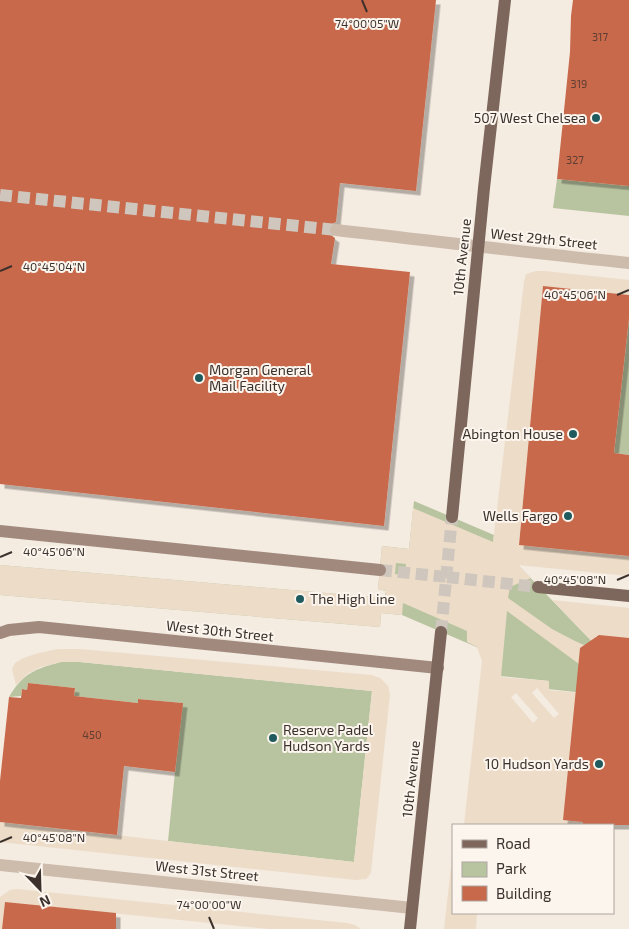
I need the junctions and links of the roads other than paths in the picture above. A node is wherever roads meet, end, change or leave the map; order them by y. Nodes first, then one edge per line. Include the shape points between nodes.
1 (505, 0) edge
2 (336, 230) tunnel mouth
3 (478, 246) junction
4 (629, 263) edge
5 (452, 517) tunnel mouth
6 (0, 531) edge
7 (380, 570) tunnel mouth
8 (538, 587) tunnel mouth
9 (629, 596) edge
10 (441, 632) tunnel mouth
11 (0, 633) edge
12 (438, 668) junction
13 (0, 865) edge
14 (412, 908) junction
15 (410, 929) edge

1 - 3 main road, 10th Avenue
2 - 3 street, West 29th Street
3 - 4 street, West 29th Street
3 - 5 main road, 10th Avenue
6 - 7 main road
8 - 9 main road
10 - 12 main road, 10th Avenue
11 - 12 main road, West 30th Street via 39,627
12 - 14 main road, 10th Avenue
13 - 14 street, West 31st Street
14 - 15 main road, 10th Avenue

